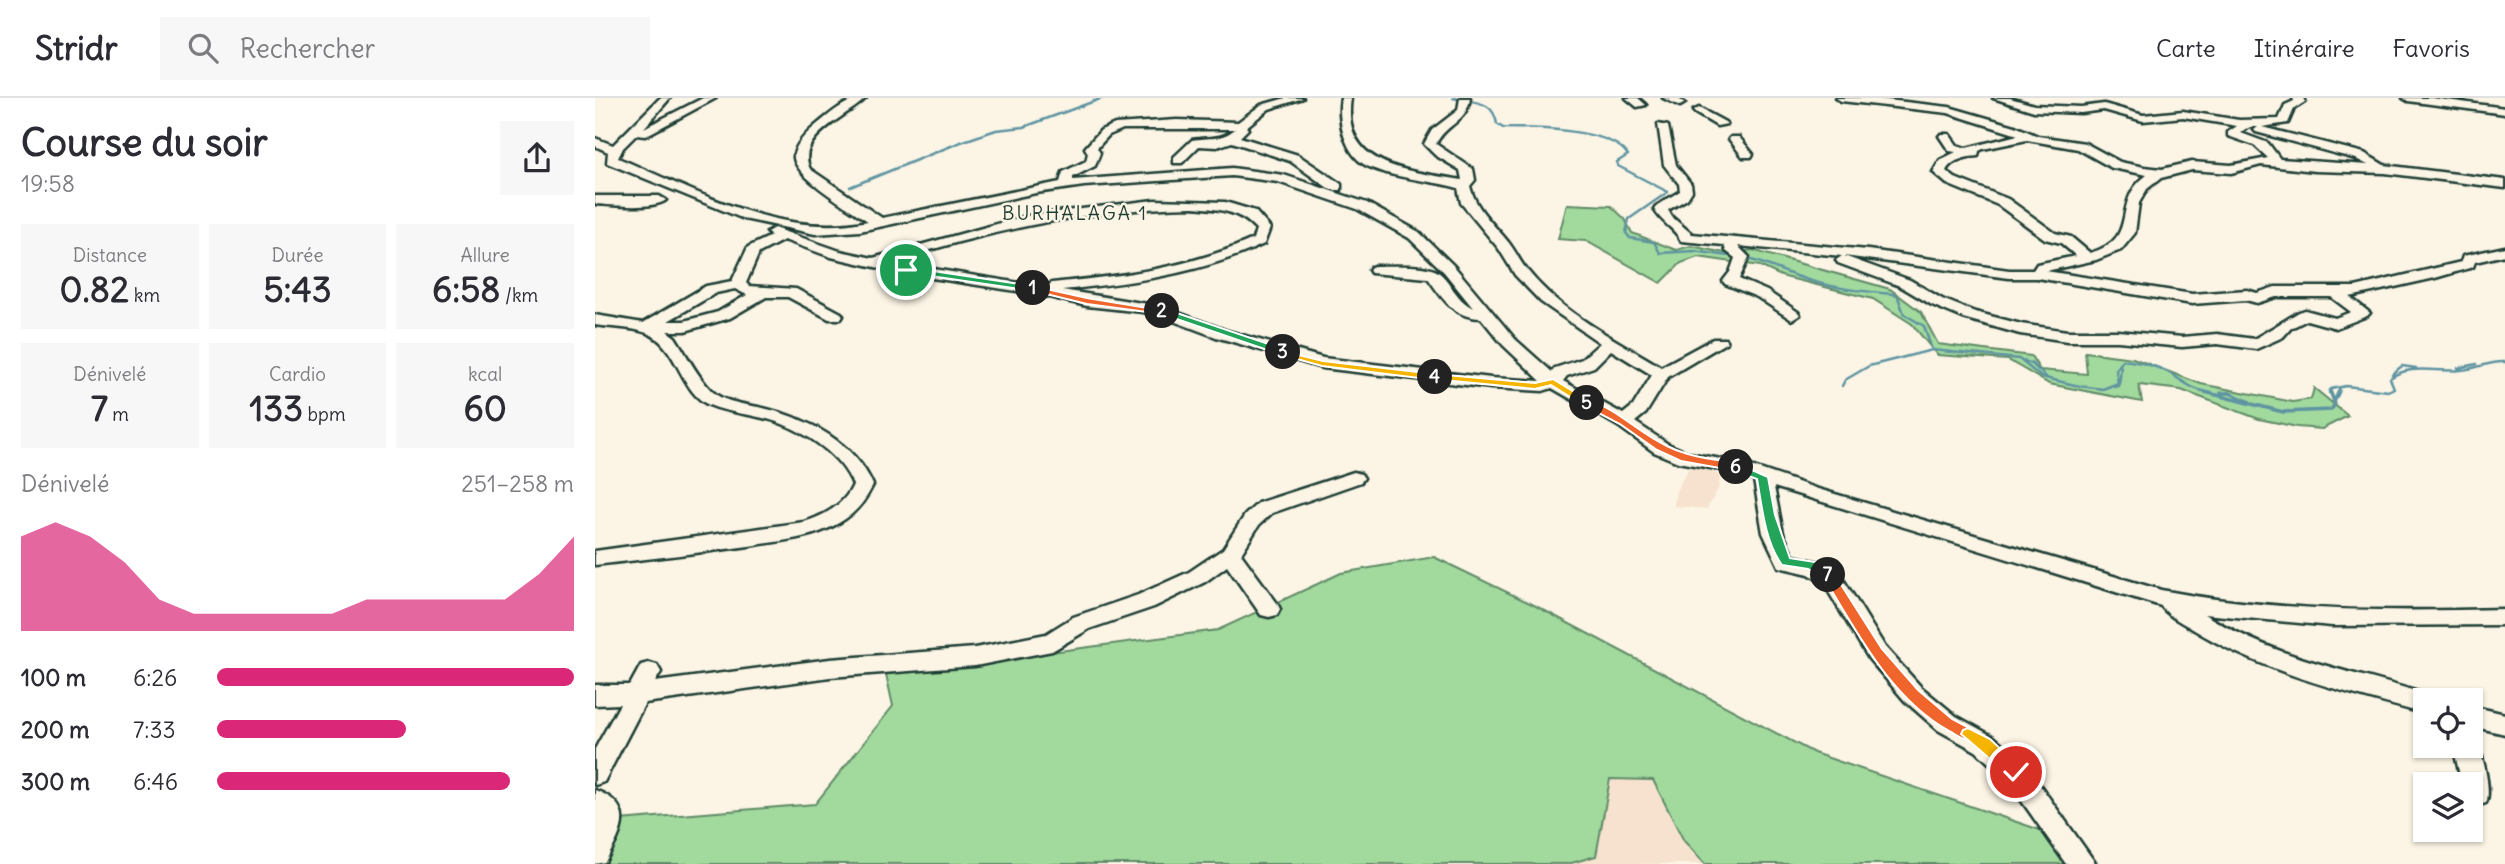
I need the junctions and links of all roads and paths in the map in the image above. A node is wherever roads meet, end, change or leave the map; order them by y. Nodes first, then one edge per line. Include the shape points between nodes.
1 (665, 98) edge
2 (711, 98) edge
3 (861, 98) edge
4 (1298, 98) edge
5 (1346, 98) edge
6 (1465, 98) edge
7 (1668, 98) edge
8 (1841, 98) edge
9 (1944, 98) edge
10 (1998, 98) edge
11 (2298, 98) edge
12 (2408, 98) edge
13 (1679, 103) dead end
14 (1902, 104) junction
15 (1699, 111) dead end
16 (2505, 111) edge
17 (1721, 124) dead end
18 (2242, 124) junction
19 (1240, 125) junction
20 (1662, 126) dead end
21 (2026, 135) junction
22 (1945, 136) dead end
23 (1232, 138) junction
24 (1735, 139) dead end
25 (625, 140) junction
26 (595, 142) edge
27 (1968, 151) junction
28 (1747, 154) dead end
29 (613, 155) junction
30 (1995, 156) dead end
31 (1178, 160) dead end
32 (2275, 162) junction
33 (595, 167) edge
34 (2385, 169) junction
35 (2162, 173) junction
36 (2505, 184) edge
37 (1066, 185) junction
38 (1464, 186) junction
39 (685, 192) junction
40 (1346, 199) junction
41 (595, 200) edge
42 (769, 222) junction
43 (880, 223) junction
44 (782, 236) junction
45 (1731, 241) junction
46 (1812, 250) junction
47 (2505, 251) edge
48 (2086, 257) junction
49 (874, 262) junction
50 (1376, 270) dead end
51 (2037, 274) junction
52 (738, 284) junction
53 (1036, 289) junction
54 (763, 292) junction
55 (2336, 293) junction
56 (1484, 313) junction
57 (1792, 315) dead end
58 (835, 316) dead end
59 (595, 320) edge
60 (650, 329) junction
61 (1611, 342) junction
62 (1719, 342) dead end
63 (1661, 374) junction
64 (1553, 382) junction
65 (1624, 422) junction
66 (1763, 477) junction
67 (1354, 478) dead end
68 (1230, 554) junction
69 (595, 558) edge
70 (2161, 598) junction
71 (1269, 609) dead end
72 (2505, 617) edge
73 (644, 683) junction
74 (595, 695) edge
75 (2413, 700) edge
76 (2483, 719) edge
77 (2505, 724) edge
78 (595, 774) edge
79 (595, 802) edge
80 (595, 853) edge
81 (2082, 864) edge

1 - 25 street
2 - 25 street
3 - 43 street via 814,133 799,153 800,161 805,171
4 - 19 street via 1265,107
5 - 38 street via 1343,114 1356,149 1371,163
6 - 38 street via 1463,111 1436,132 1430,145 1465,167 1469,180
7 - 13 street
8 - 14 street
9 - 14 street
10 - 18 street via 2034,108 2104,107 2138,117 2183,114
11 - 18 street via 2300,102 2289,107 2279,123
12 - 16 street
14 - 21 street via 1949,110
15 - 17 street
18 - 32 street via 2232,134 2271,151
18 - 34 street via 2360,156
19 - 23 street via 1242,129
19 - 37 street via 1118,126 1095,141 1091,163 1067,175
20 - 45 street via 1669,165 1686,191 1661,209 1665,219 1686,238
21 - 27 street
21 - 35 street via 2089,148 2116,165
22 - 27 street via 1952,148
23 - 31 street via 1196,142
23 - 40 street via 1304,163
24 - 28 street
25 - 29 street
26 - 29 street
27 - 30 street
27 - 48 street via 1944,163 1941,176 1991,195
29 - 33 street
29 - 39 street
32 - 34 street
32 - 35 street via 2253,161 2231,169 2192,166
34 - 36 street
35 - 48 street via 2143,184 2131,209 2129,234 2114,248
37 - 40 street via 1253,173
37 - 43 street
38 - 61 street via 1468,202 1520,272 1569,317
39 - 41 street via 653,203
39 - 42 street
40 - 56 street via 1415,235
42 - 43 street via 827,230
42 - 44 street via 772,231
44 - 49 street
44 - 52 street via 753,250
45 - 46 street
45 - 57 street via 1731,248 1742,257 1730,281 1762,294
46 - 51 street
46 - 55 street via 1895,278 1954,310 2020,329 2067,336 2256,344 2305,315 2336,323 2362,313
47 - 55 street via 2469,259 2468,264 2435,274
48 - 51 street via 2042,267
49 - 53 street
49 - 53 street via 1009,224 1104,209 1224,204 1254,216 1263,229 1259,241 1248,248 1170,271
50 - 56 street via 1427,272 1459,309
51 - 55 street via 2192,299 2257,298 2275,292
52 - 54 street via 745,290
52 - 60 street via 711,289
53 - 64 street via 1156,309 1322,363 1491,383 1535,386
54 - 58 street via 791,292
54 - 60 street via 724,315 685,326
56 - 64 street
59 - 60 street
60 - 69 street via 669,340 703,392 714,401 795,422 835,448 863,485 858,497 839,514 817,525
61 - 63 street
61 - 64 street via 1588,363 1561,372
62 - 63 street
63 - 65 street via 1640,409
64 - 65 street
65 - 66 street via 1661,448 1685,458
66 - 70 street
66 - 81 street via 1769,515 1786,562 1811,565 1832,579 1877,653 1913,694 1947,723 1985,744 2016,772
67 - 68 street via 1265,508
68 - 71 street
68 - 73 street via 1173,590 1081,623 1052,642 1021,650
70 - 72 street via 2249,613
70 - 75 street via 2248,649
73 - 74 street
73 - 78 street
76 - 77 street
79 - 80 street via 609,812 607,833

